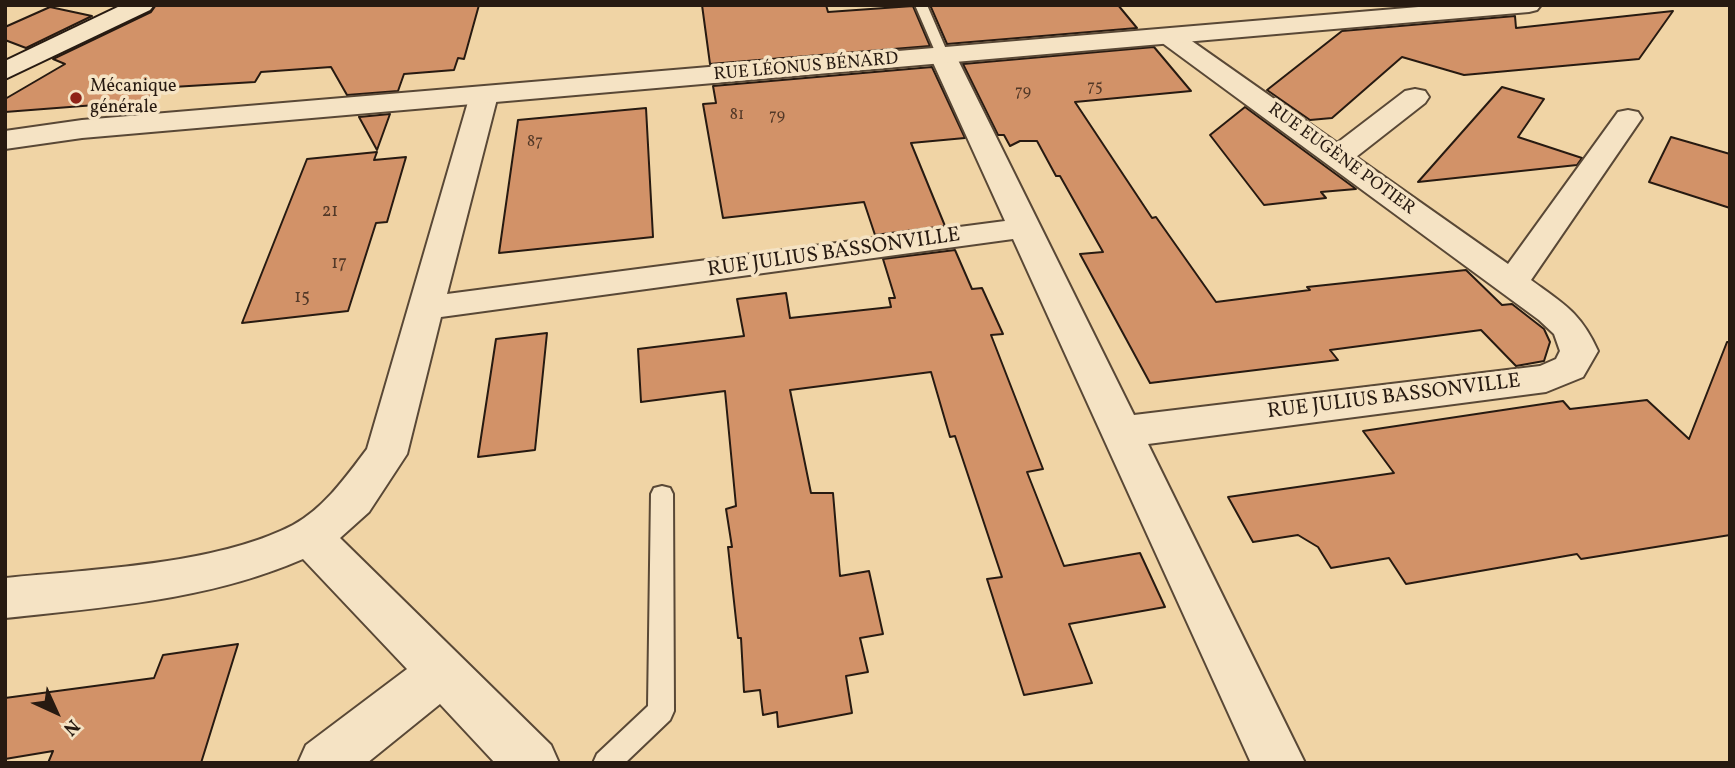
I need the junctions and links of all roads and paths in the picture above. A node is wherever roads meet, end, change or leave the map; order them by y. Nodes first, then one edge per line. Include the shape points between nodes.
1 (142, 5) edge
2 (921, 5) edge
3 (1529, 5) edge
4 (1445, 9) edge
5 (1170, 37) junction
6 (943, 56) junction
7 (5, 71) edge
8 (484, 95) junction
9 (1415, 97) dead end
10 (1628, 118) dead end
11 (82, 129) junction
12 (5, 140) edge
13 (5, 157) edge
14 (1337, 157) junction
15 (1025, 228) junction
16 (1512, 283) junction
17 (426, 308) junction
18 (1121, 432) junction
19 (662, 494) dead end
20 (310, 537) junction
21 (5, 598) edge
22 (443, 672) junction
23 (325, 763) edge
24 (531, 763) edge
25 (606, 763) edge
26 (1278, 763) edge

1 - 7 street
2 - 6 lane
3 - 4 street, RUE LÉONUS BÉNARD
4 - 5 street, RUE LÉONUS BÉNARD
5 - 6 street, RUE LÉONUS BÉNARD
5 - 14 street, RUE EUGÈNE POTIER
6 - 8 street, RUE LÉONUS BÉNARD
6 - 15 street
8 - 11 street, RUE LÉONUS BÉNARD
8 - 17 street
9 - 14 street
10 - 16 street
11 - 12 street, RUE LÉONUS BÉNARD
11 - 13 street, RUE LÉONUS BÉNARD
14 - 16 street, RUE EUGÈNE POTIER
15 - 17 street, RUE JULIUS BASSONVILLE
15 - 18 street
16 - 18 street, RUE JULIUS BASSONVILLE via 1570,330 1579,351 1570,368 1546,379
17 - 20 street via 386,454 354,500
18 - 26 street
19 - 25 lane via 660,710
20 - 21 street via 250,562 155,582
20 - 22 street
22 - 23 street
22 - 24 street

